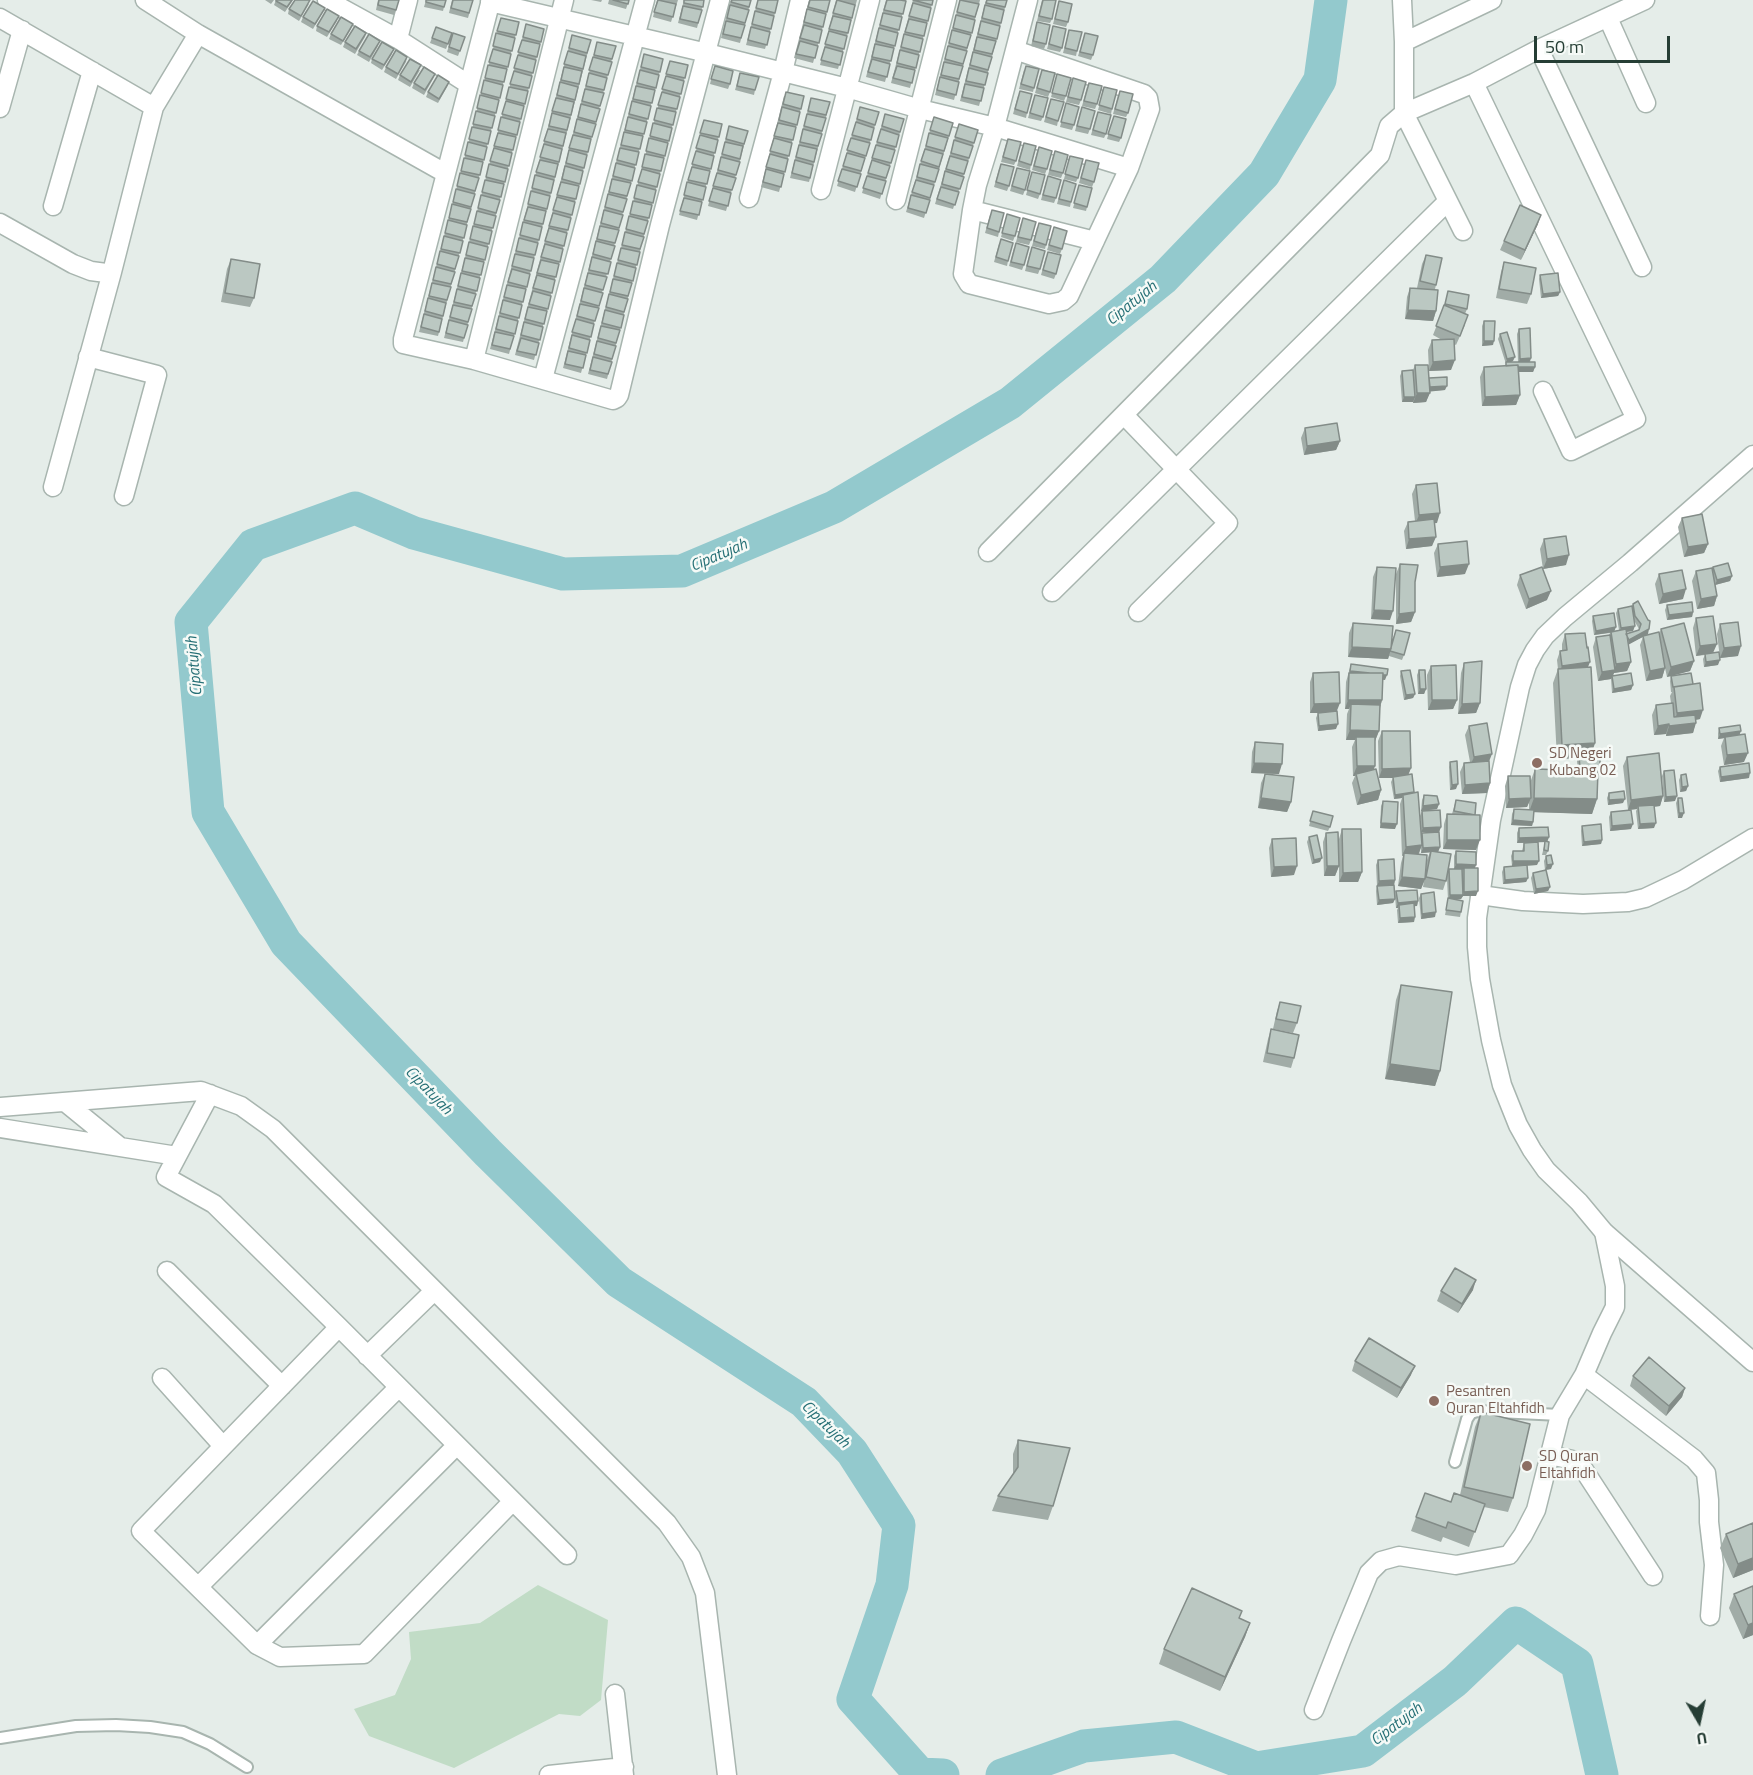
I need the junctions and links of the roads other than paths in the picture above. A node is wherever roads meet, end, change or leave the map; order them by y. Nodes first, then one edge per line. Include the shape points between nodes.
1 (408, 0) edge
2 (645, 0) edge
3 (720, 0) edge
4 (800, 0) edge
5 (870, 0) edge
6 (948, 0) edge
7 (1028, 0) edge
8 (1402, 0) edge
9 (1492, 0) edge
10 (1645, 0) edge
11 (331, 1) edge
12 (490, 1) edge
13 (152, 2) edge
14 (1465, 6) edge
15 (561, 9) edge
16 (0, 18) edge
17 (1608, 18) junction
18 (22, 30) junction
19 (198, 34) junction
20 (637, 36) junction
21 (398, 39) junction
22 (1404, 42) junction
23 (1539, 49) junction
24 (1015, 50) junction
25 (706, 53) junction
26 (92, 71) junction
27 (783, 72) junction
28 (1474, 82) junction
29 (468, 84) junction
30 (847, 88) junction
31 (1646, 104) dead end
32 (154, 107) junction
33 (0, 108) edge
34 (920, 109) junction
35 (1404, 113) junction
36 (995, 127) junction
37 (1129, 168) junction
38 (446, 172) junction
39 (821, 190) dead end
40 (749, 198) dead end
41 (897, 200) dead end
42 (1448, 201) junction
43 (53, 206) dead end
44 (972, 210) junction
45 (0, 223) edge
46 (1463, 231) dead end
47 (1095, 241) junction
48 (1642, 267) dead end
49 (112, 272) junction
50 (88, 357) junction
51 (474, 360) junction
52 (543, 379) junction
53 (1543, 391) dead end
54 (1124, 415) junction
55 (1753, 455) edge
56 (1176, 469) junction
57 (53, 487) dead end
58 (124, 496) dead end
59 (988, 552) dead end
60 (1052, 592) dead end
61 (1138, 612) dead end
62 (1753, 838) edge
63 (1480, 895) junction
64 (210, 1094) junction
65 (65, 1102) junction
66 (0, 1107) edge
67 (0, 1128) edge
68 (120, 1147) junction
69 (177, 1156) junction
70 (1604, 1232) junction
71 (167, 1271) dead end
72 (434, 1291) junction
73 (339, 1327) junction
74 (368, 1356) junction
75 (1753, 1362) edge
76 (1584, 1376) junction
77 (162, 1378) dead end
78 (282, 1386) junction
79 (399, 1387) junction
80 (1560, 1415) junction
81 (457, 1445) junction
82 (223, 1446) junction
83 (1550, 1455) junction
84 (1455, 1461) dead end
85 (513, 1502) junction
86 (567, 1555) dead end
87 (1653, 1576) dead end
88 (198, 1587) junction
89 (1710, 1616) dead end
90 (257, 1645) junction
91 (615, 1694) dead end
92 (1314, 1710) dead end
93 (0, 1738) edge
94 (248, 1767) dead end
95 (624, 1771) edge
96 (549, 1775) edge
97 (727, 1775) edge

1 - 21 street
2 - 20 street
3 - 25 street
4 - 27 street
5 - 30 street
6 - 34 street
7 - 24 street
8 - 22 street
9 - 14 street
10 - 17 street
11 - 21 street
12 - 15 street
12 - 29 street
13 - 19 street
14 - 22 street
15 - 20 street
15 - 51 street
16 - 18 street
17 - 23 street
17 - 31 street
18 - 26 street
18 - 33 street
19 - 32 street
19 - 38 street
20 - 25 street
20 - 52 street
21 - 29 street
22 - 35 street
23 - 28 street
23 - 48 street
24 - 36 street
24 - 37 street via 1148,98 1150,109
25 - 27 street
25 - 52 street via 617,398
26 - 32 street
26 - 43 street
27 - 30 street
27 - 40 street
28 - 35 street
28 - 53 street via 1636,419 1571,451
29 - 38 street
30 - 34 street
30 - 39 street
32 - 49 street
34 - 36 street
34 - 41 street
35 - 42 street
35 - 54 street via 1389,126 1380,155
36 - 37 street
36 - 44 street
37 - 47 street
38 - 51 street via 403,341 405,346
42 - 46 street
42 - 56 street
44 - 47 street
44 - 47 street via 963,274 974,287 1057,304 1069,296
45 - 49 street via 73,264 91,271
49 - 50 street
50 - 57 street
50 - 58 street via 157,375
51 - 52 street
54 - 56 street
54 - 59 street
55 - 63 street via 1565,617 1535,650 1520,687 1491,820
56 - 60 street
56 - 61 street via 1228,523
62 - 63 street via 1683,880 1628,902 1583,904
63 - 70 street via 1479,979 1503,1085 1518,1125 1546,1170
64 - 65 street via 201,1091
64 - 69 street
64 - 72 street via 241,1106 273,1129
65 - 66 street
65 - 68 street
67 - 68 street
68 - 69 street
69 - 73 street via 166,1177 213,1204
70 - 75 street
70 - 76 street via 1615,1286 1615,1307
71 - 78 street
72 - 74 street
72 - 97 street via 667,1523 691,1557 705,1593
73 - 74 street
73 - 78 street
74 - 79 street
76 - 80 street
76 - 89 street via 1694,1459 1706,1473 1714,1565
77 - 82 street
78 - 82 street
79 - 81 street
79 - 88 street
80 - 83 street
80 - 84 lane via 1471,1413
81 - 85 street
81 - 90 street
82 - 88 street via 141,1531
83 - 87 street via 1572,1460 1582,1467
83 - 92 street via 1536,1510 1509,1555 1456,1565 1399,1556 1381,1561 1369,1573
85 - 86 street
85 - 90 street via 364,1654 280,1657
88 - 90 street
91 - 95 street
93 - 94 lane via 76,1726 150,1727 183,1732
95 - 96 street

